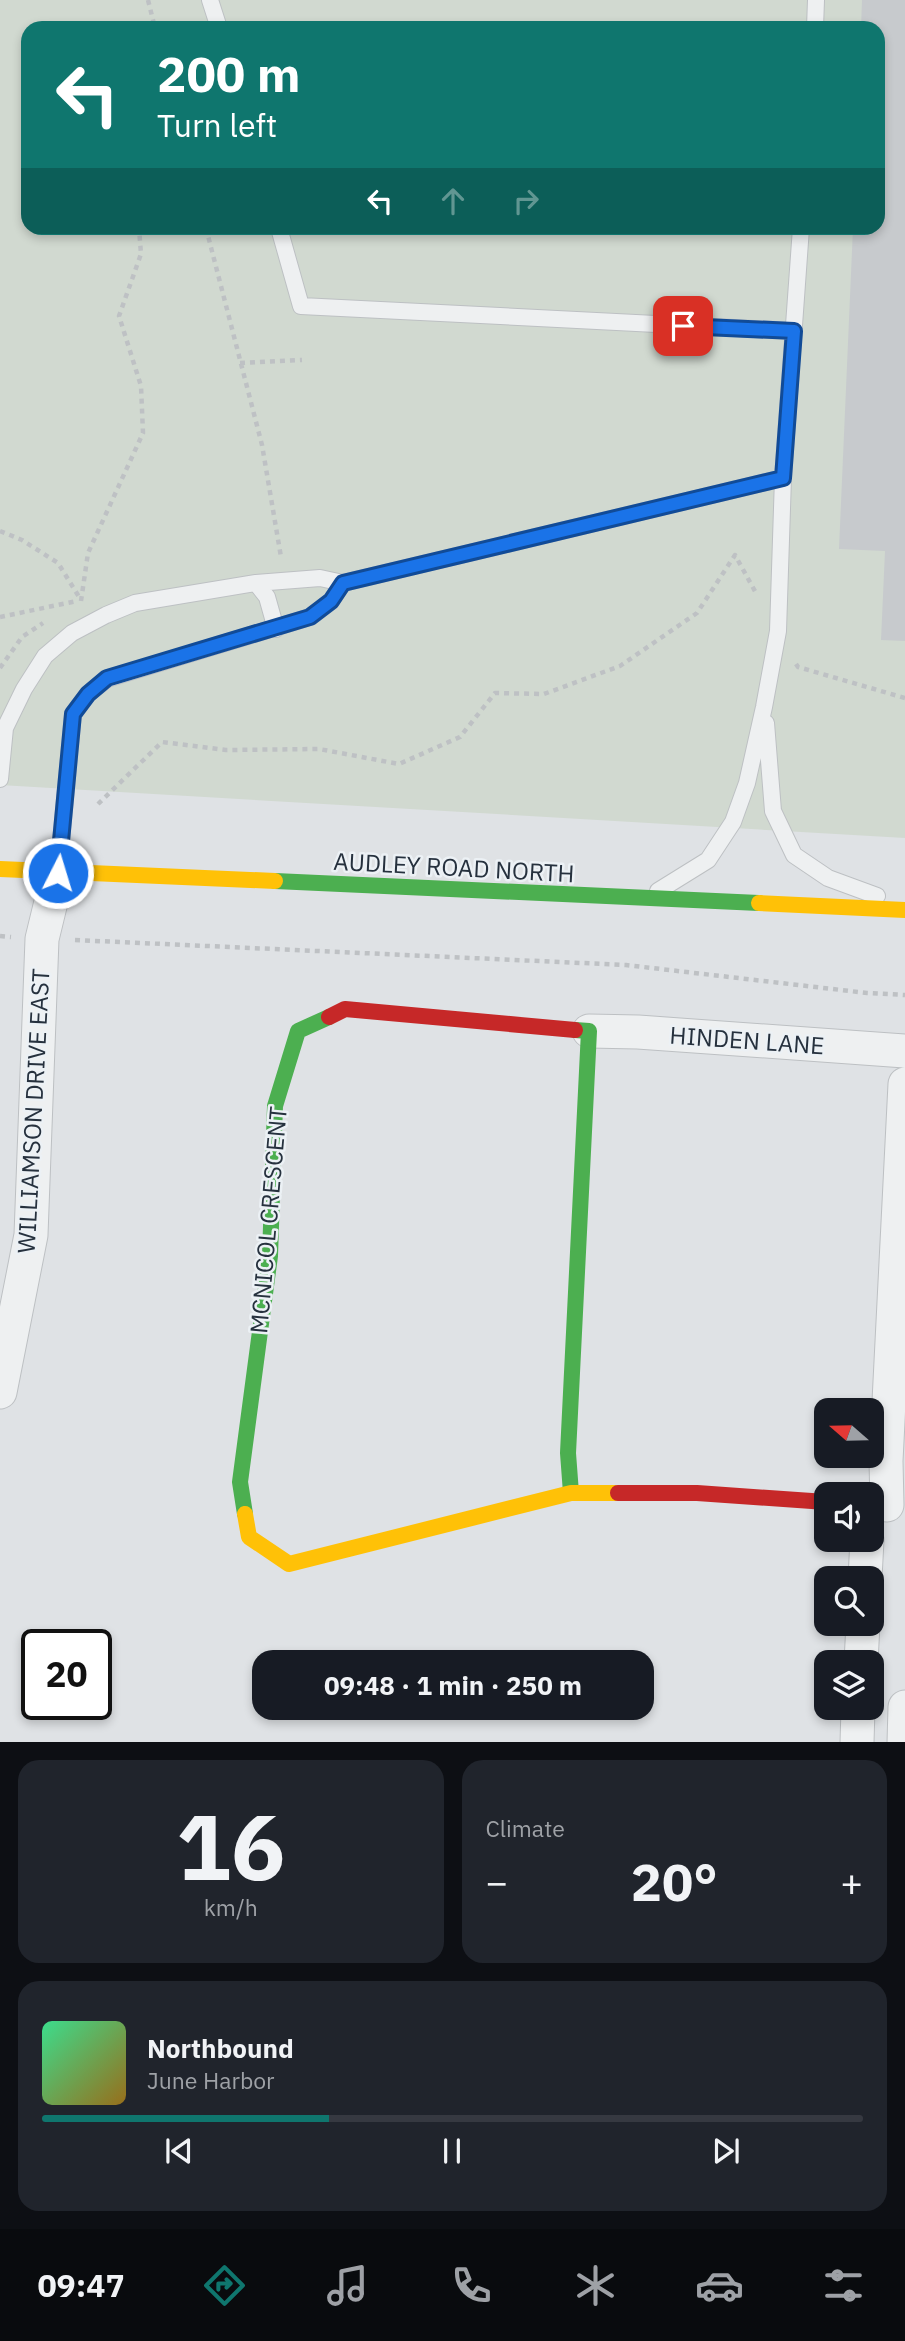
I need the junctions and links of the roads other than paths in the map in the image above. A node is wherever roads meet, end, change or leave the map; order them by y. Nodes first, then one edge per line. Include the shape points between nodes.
1 (210, 0) edge
2 (816, 0) edge
3 (217, 21) edge
4 (815, 21) edge
5 (281, 235) edge
6 (801, 235) edge
7 (794, 331) junction
8 (783, 478) junction
9 (256, 583) junction
10 (343, 583) junction
11 (276, 629) junction
12 (764, 707) junction
13 (0, 779) edge
14 (0, 869) edge
15 (58, 873) junction
16 (646, 898) junction
17 (905, 908) edge
18 (589, 1031) junction
19 (905, 1051) edge
20 (905, 1084) edge
21 (0, 1392) edge
22 (571, 1493) junction
23 (814, 1501) edge
24 (888, 1505) edge
25 (905, 1707) edge
26 (858, 1720) edge
27 (857, 1742) edge
28 (904, 1742) edge

1 - 3 lane
2 - 4 lane
5 - 7 lane via 301,306
6 - 7 lane
7 - 8 lane
8 - 10 lane
8 - 12 lane via 778,631
9 - 10 lane via 320,578
9 - 11 lane via 267,597
9 - 13 lane via 135,603 72,633 45,656 24,689 5,728
10 - 11 lane via 331,601 310,617
11 - 15 lane via 107,678 88,694 73,714
12 - 16 lane via 733,822 708,860
12 - 17 lane via 774,811 794,855 828,878
14 - 15 street, AUDLEY ROAD NORTH
15 - 16 street, AUDLEY ROAD NORTH
15 - 21 street, WILLIAMSON DRIVE EAST via 41,939 31,1235
16 - 17 street, AUDLEY ROAD NORTH
18 - 19 street, HINDEN LANE
18 - 22 street via 568,1453
18 - 22 street, MCNICOL CRESCENT via 345,1009 298,1031 275,1106 270,1256 240,1482 249,1537 289,1564
20 - 24 street
22 - 23 street, MCNICOL CRESCENT via 697,1493
25 - 28 street
26 - 27 street

